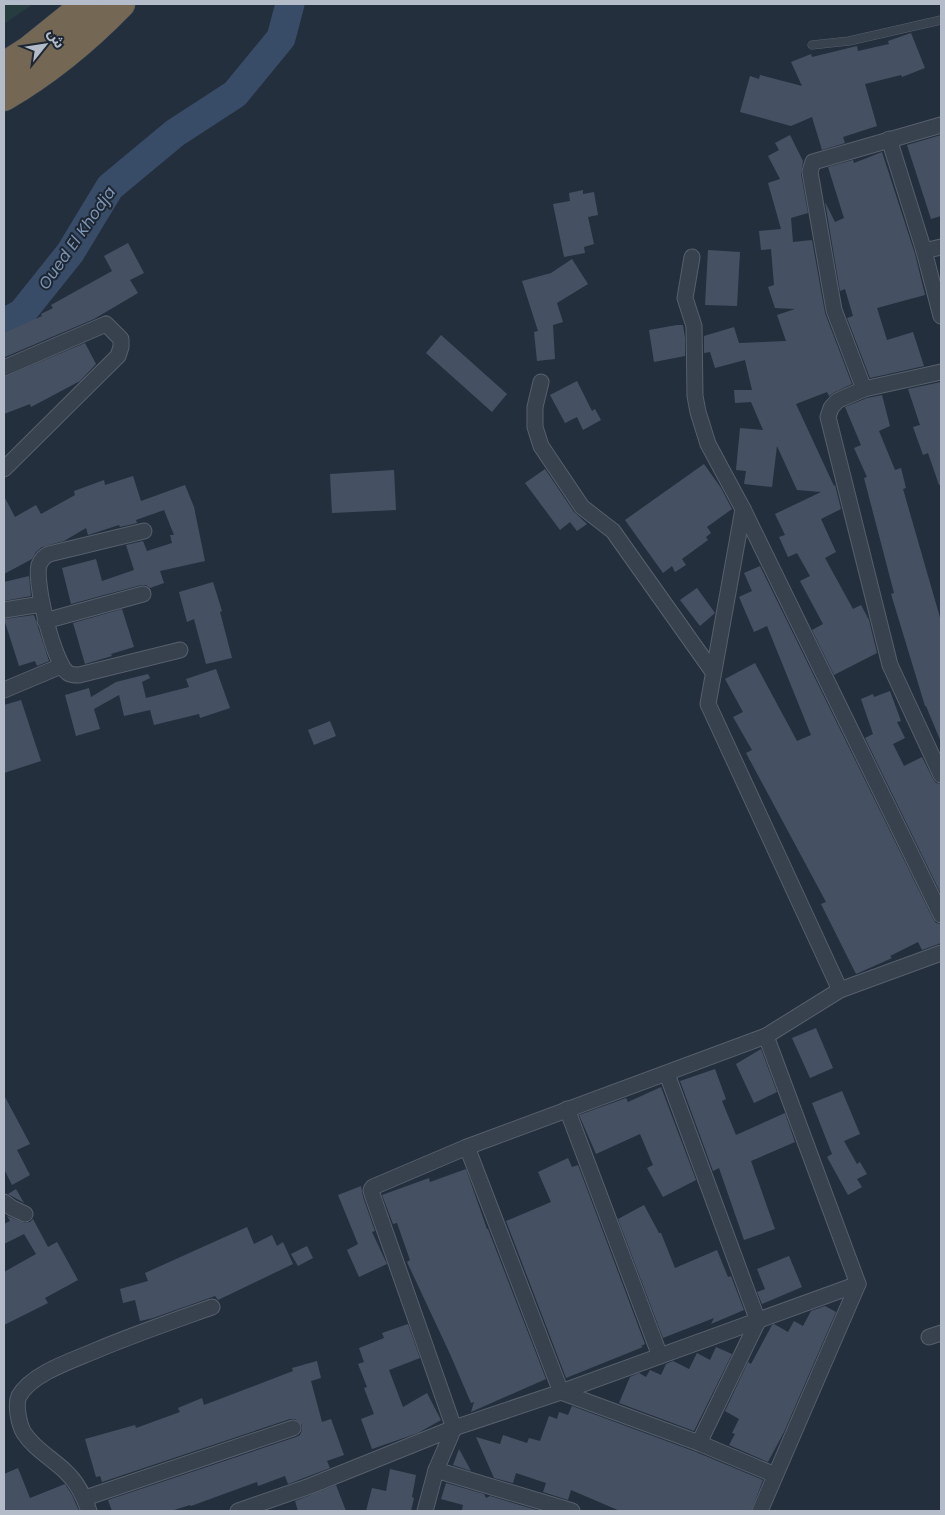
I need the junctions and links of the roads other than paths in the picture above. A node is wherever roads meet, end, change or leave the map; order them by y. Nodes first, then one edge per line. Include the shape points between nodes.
1 (86, 4) edge
2 (121, 4) edge
3 (941, 20) edge
4 (812, 46) dead end
5 (4, 66) edge
6 (4, 96) edge
7 (941, 125) edge
8 (889, 139) junction
9 (941, 247) edge
10 (924, 251) junction
11 (692, 257) dead end
12 (941, 316) edge
13 (4, 368) edge
14 (941, 372) edge
15 (541, 382) dead end
16 (864, 389) junction
17 (4, 469) edge
18 (743, 509) junction
19 (144, 531) dead end
20 (144, 594) dead end
21 (42, 604) junction
22 (4, 610) edge
23 (45, 621) junction
24 (180, 650) dead end
25 (61, 666) junction
26 (713, 672) junction
27 (4, 690) edge
28 (941, 775) edge
29 (941, 914) edge
30 (941, 953) edge
31 (840, 990) junction
32 (766, 1036) junction
33 (667, 1074) junction
34 (567, 1109) junction
35 (467, 1147) junction
36 (4, 1202) edge
37 (25, 1214) dead end
38 (858, 1284) junction
39 (212, 1307) dead end
40 (758, 1321) junction
41 (660, 1356) junction
42 (561, 1392) junction
43 (293, 1428) dead end
44 (454, 1428) junction
45 (699, 1443) junction
46 (436, 1470) junction
47 (775, 1475) junction
48 (87, 1505) edge
49 (238, 1511) edge
50 (425, 1511) edge
51 (567, 1511) edge
52 (760, 1511) edge

1 - 5 highway
2 - 6 highway via 48,69
3 - 4 lane
7 - 8 street
8 - 10 street
8 - 16 street via 813,162 810,172 834,310
9 - 10 street
10 - 12 street
11 - 18 street via 685,298 694,326 698,412 708,444
13 - 17 street via 106,324 121,339 118,356
14 - 16 street
15 - 26 street via 535,408 535,427 541,446 582,507 613,531
16 - 28 street via 833,404 828,422 890,665
18 - 26 street
18 - 29 street
19 - 21 street via 44,557 39,566
20 - 23 street
21 - 22 street
21 - 23 street
23 - 25 street
24 - 25 street via 79,675 68,673
25 - 27 street
26 - 31 street via 708,704
30 - 31 street
31 - 32 street
32 - 33 street
32 - 38 street
33 - 34 street
33 - 40 street
34 - 35 street
34 - 41 street
35 - 42 street
35 - 44 street via 371,1190
36 - 37 street
38 - 40 street
38 - 47 street
39 - 48 street via 137,1333 54,1368 26,1388 18,1398 18,1418 24,1433 76,1483
40 - 41 street
40 - 45 street
41 - 42 street
42 - 44 street
42 - 45 street
43 - 48 street
44 - 46 street
44 - 49 street
45 - 47 street
46 - 50 street
46 - 51 street
47 - 52 street

